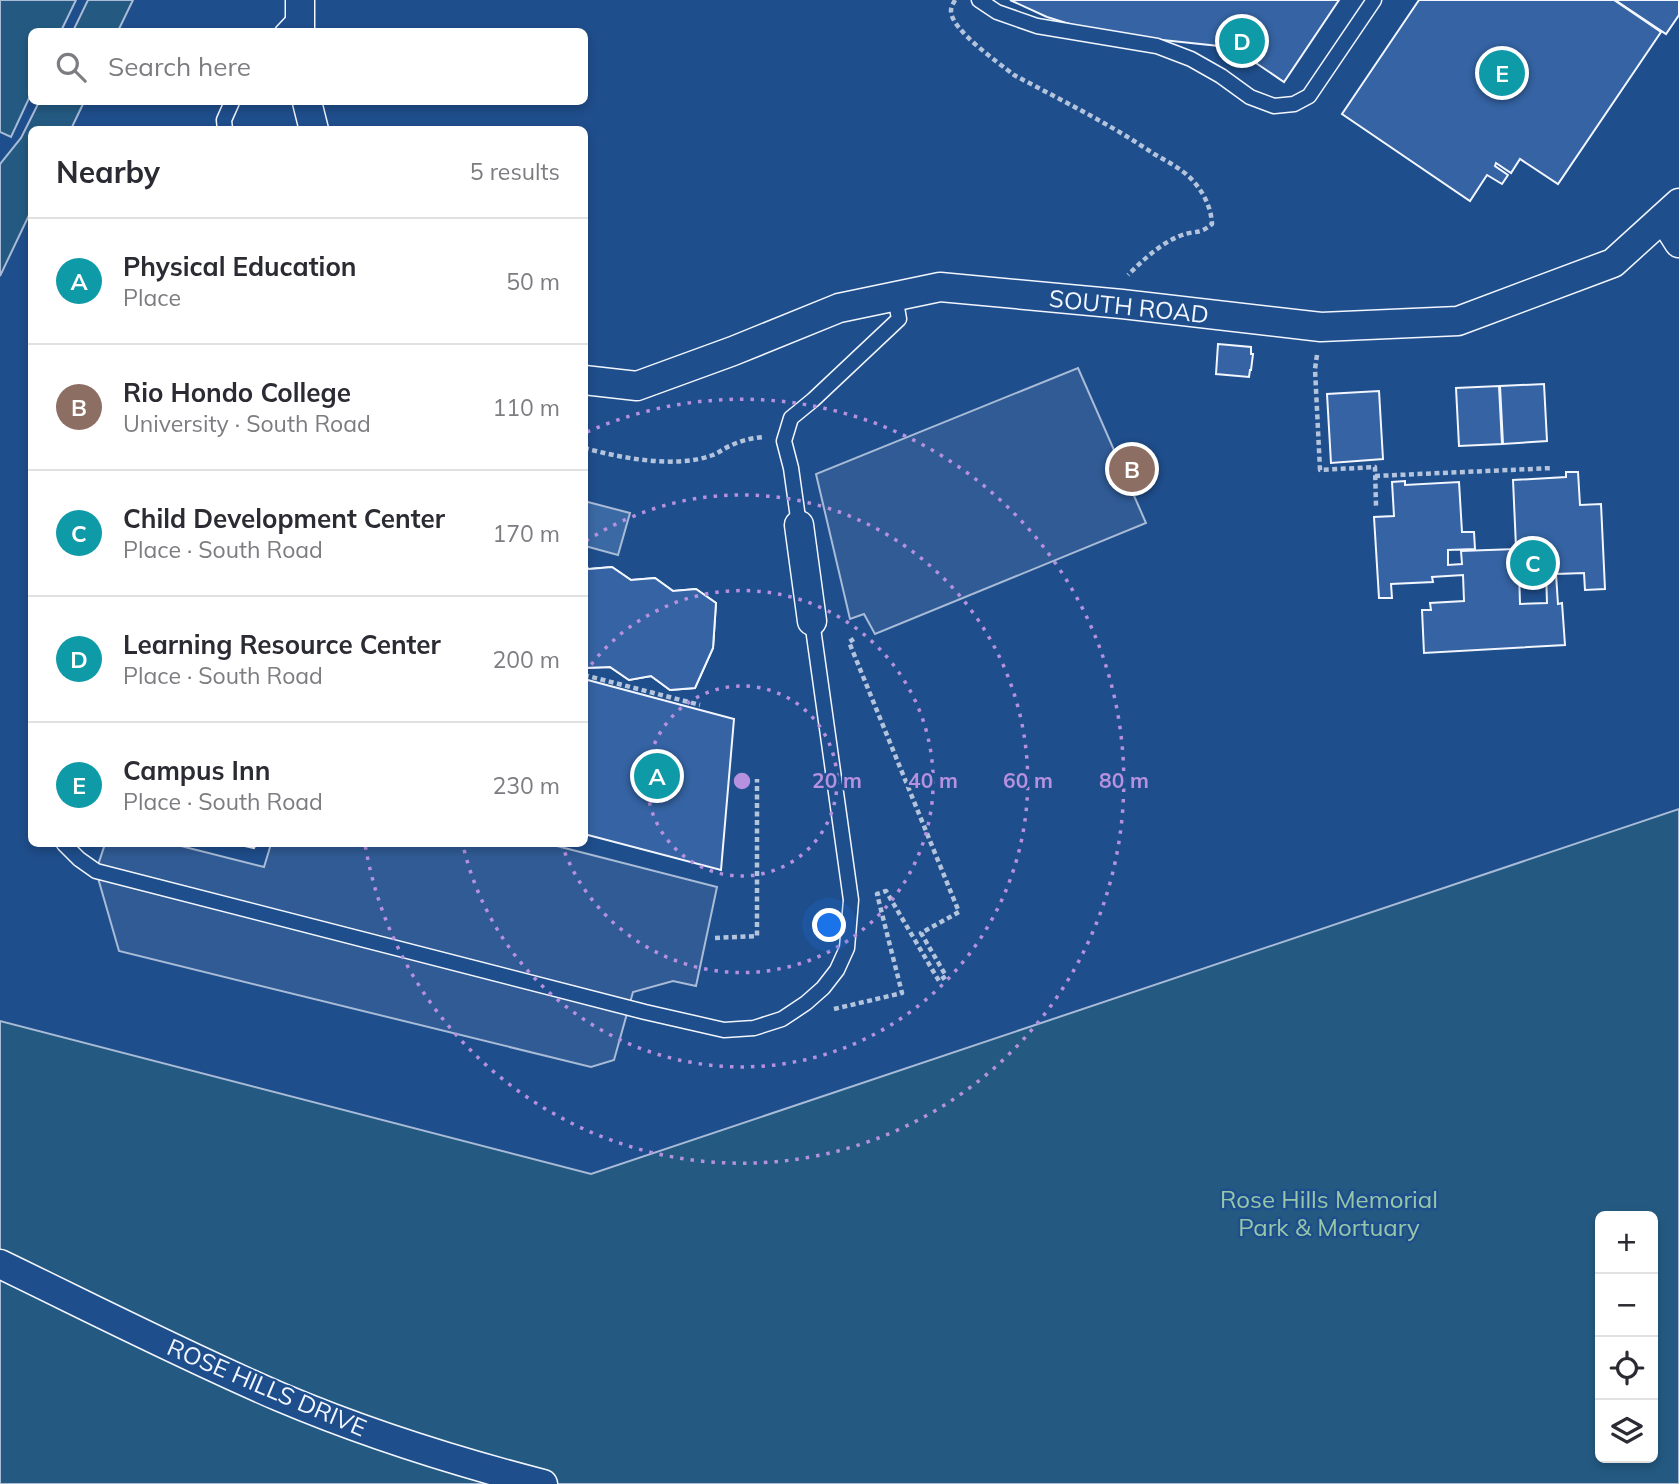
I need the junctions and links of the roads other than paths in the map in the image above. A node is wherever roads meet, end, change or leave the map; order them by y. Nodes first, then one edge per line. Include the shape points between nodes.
1 (979, 0) edge
2 (1374, 0) edge
3 (231, 105) edge
4 (308, 105) edge
5 (225, 126) edge
6 (313, 126) edge
7 (1671, 210) edge
8 (1679, 243) edge
9 (895, 296) junction
10 (588, 380) edge
11 (799, 525) joint
12 (812, 621) joint
13 (67, 847) edge
14 (0, 1265) edge
15 (543, 1484) edge

1 - 2 lane via 1037,26 1157,46 1191,59 1250,97 1274,106 1294,104 1309,96
3 - 5 lane
4 - 6 street
7 - 8 street
7 - 9 street, SOUTH ROAD via 1613,263 1458,321 1321,327 940,287
9 - 10 street, SOUTH ROAD via 839,307 637,386
9 - 11 lane via 899,319 791,418 784,441
11 - 12 street
12 - 13 lane via 851,900 847,948 838,970 806,1003 782,1019 754,1028 724,1030 645,1012 96,871
14 - 15 street, ROSE HILLS DRIVE via 280,1397 478,1467

